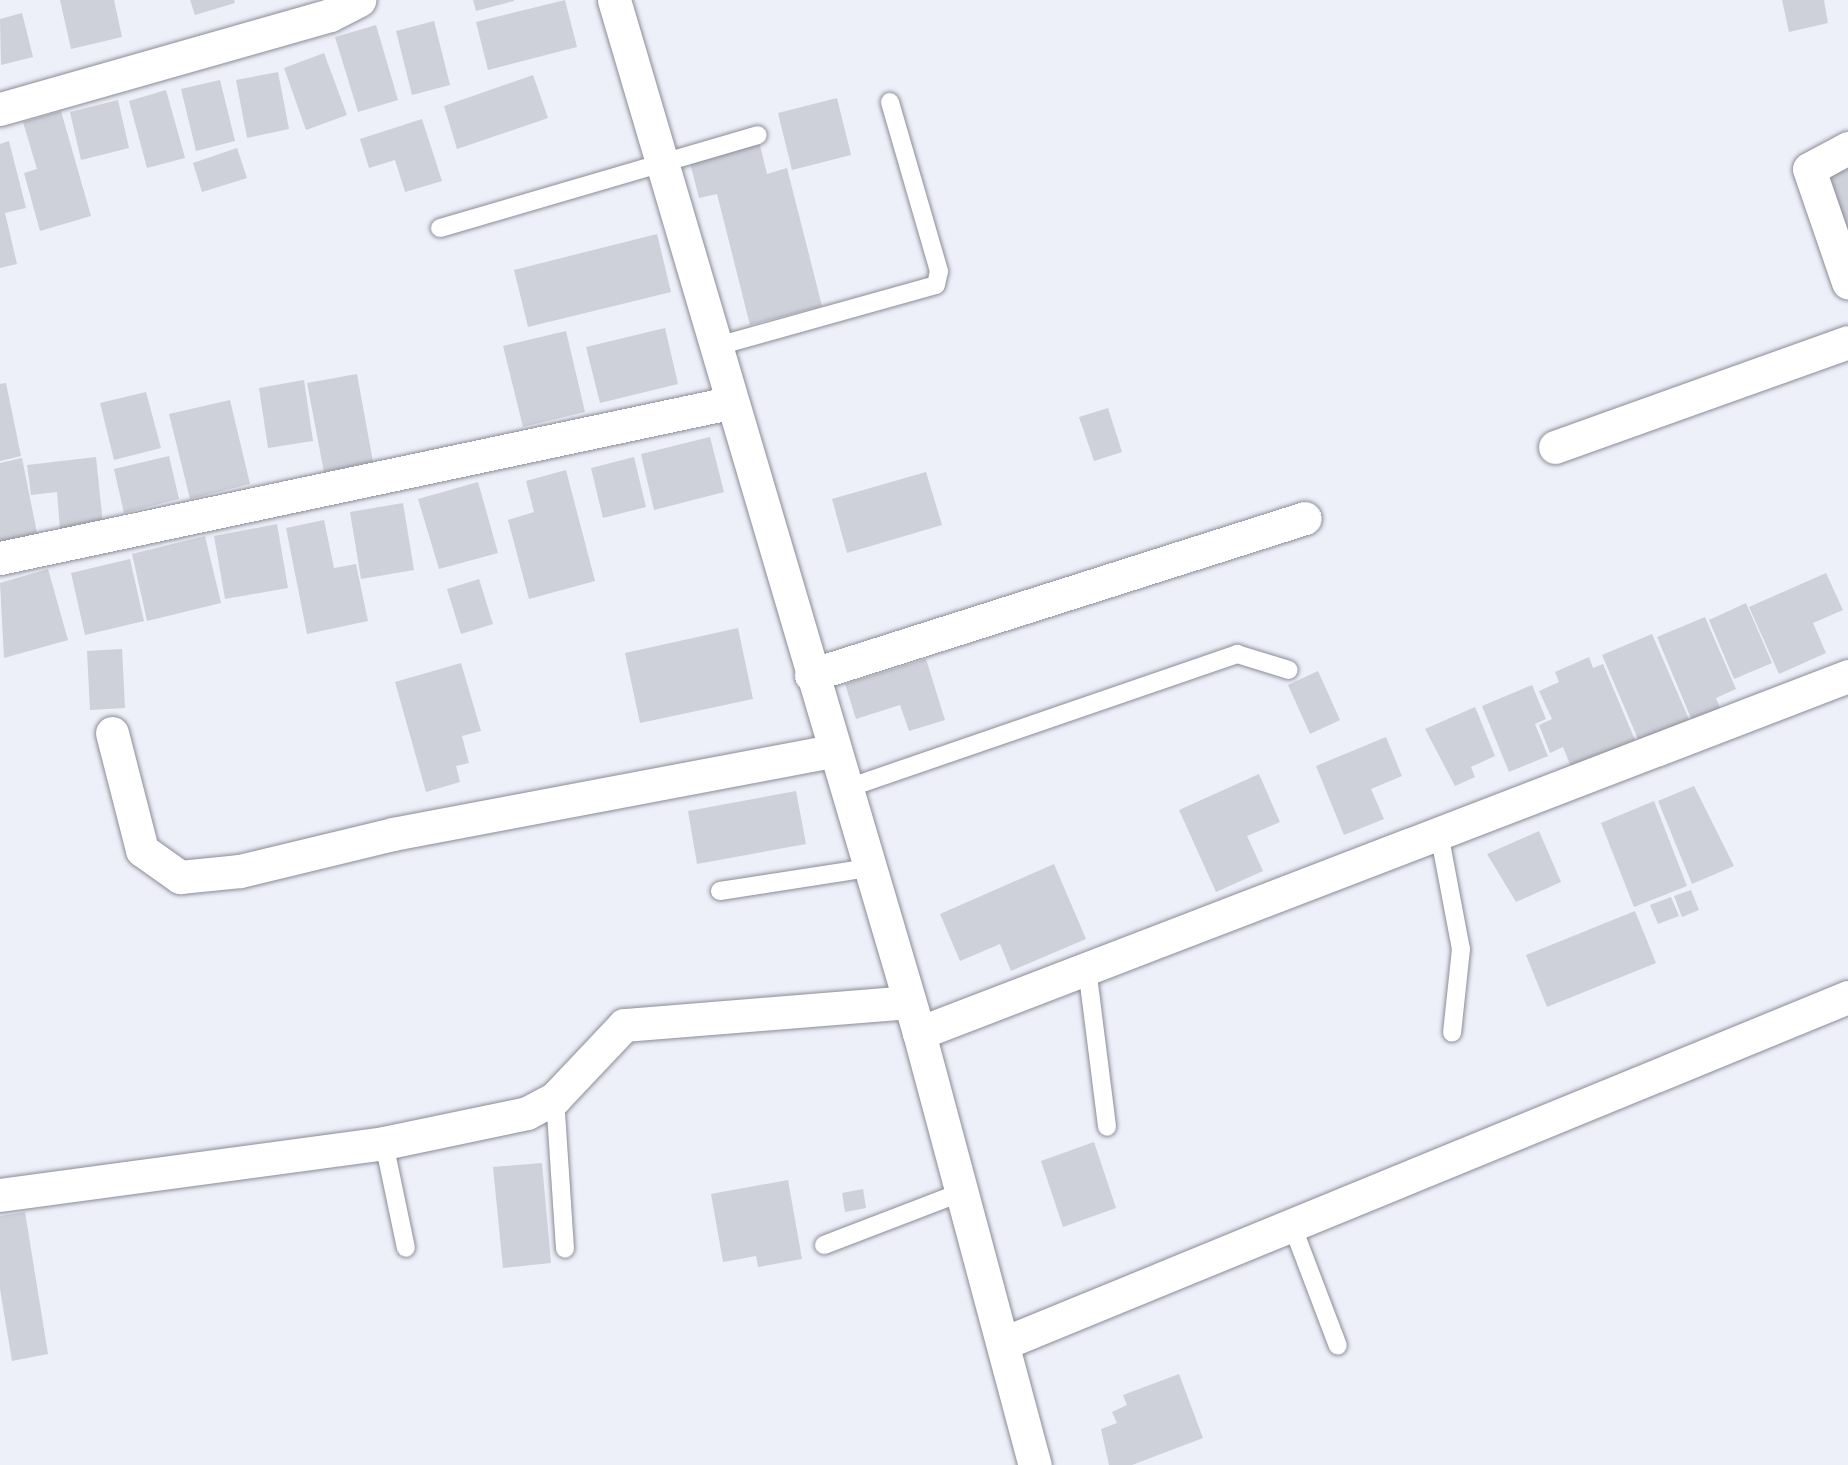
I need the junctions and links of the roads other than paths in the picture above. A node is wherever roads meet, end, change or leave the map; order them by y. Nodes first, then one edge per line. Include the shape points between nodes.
1 (359, 0) edge
2 (614, 0) edge
3 (890, 102) dead end
4 (0, 109) edge
5 (758, 135) dead end
6 (1848, 148) edge
7 (662, 166) junction
8 (440, 228) dead end
9 (1848, 282) edge
10 (1848, 342) edge
11 (713, 347) junction
12 (729, 403) junction
13 (1555, 447) dead end
14 (1306, 518) dead end
15 (0, 558) edge
16 (1289, 670) dead end
17 (811, 675) junction
18 (1848, 676) edge
19 (112, 733) dead end
20 (834, 751) junction
21 (845, 789) junction
22 (1439, 833) junction
23 (869, 868) junction
24 (720, 891) dead end
25 (1087, 968) junction
26 (1848, 997) edge
27 (914, 1017) junction
28 (1452, 1033) dead end
29 (555, 1098) junction
30 (1107, 1127) dead end
31 (384, 1143) junction
32 (962, 1192) junction
33 (0, 1195) edge
34 (1292, 1225) junction
35 (824, 1245) dead end
36 (406, 1248) dead end
37 (565, 1249) dead end
38 (1004, 1343) junction
39 (1338, 1346) dead end
40 (1035, 1465) edge

1 - 4 street via 330,15
2 - 7 street
3 - 11 lane via 939,271 936,285
5 - 7 lane
6 - 9 street via 1809,169
7 - 8 lane
7 - 11 street
10 - 13 street
11 - 12 street
12 - 15 street
12 - 17 street
14 - 17 street
16 - 21 lane via 1237,654
17 - 20 street
18 - 22 street
19 - 20 street via 142,850 180,877 240,871 393,834
20 - 21 street
21 - 23 street
22 - 25 street
22 - 28 lane via 1461,949
23 - 24 lane
23 - 27 street
25 - 27 street
25 - 30 lane
26 - 34 street
27 - 29 street via 624,1024
27 - 32 street
29 - 31 street via 474,1127
29 - 37 lane
31 - 33 street
31 - 36 lane
32 - 35 lane
32 - 38 street
34 - 38 street
34 - 39 lane
38 - 40 street

